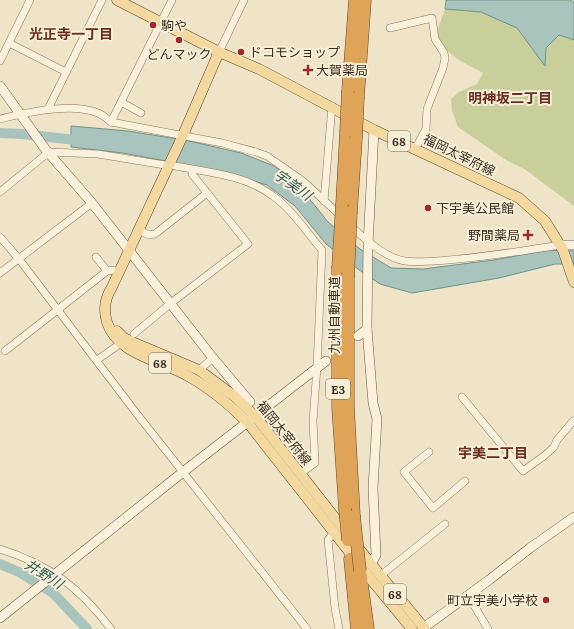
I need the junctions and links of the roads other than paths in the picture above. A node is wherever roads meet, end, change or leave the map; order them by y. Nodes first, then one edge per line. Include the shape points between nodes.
1 (30, 0) edge
2 (102, 0) edge
3 (117, 0) edge
4 (172, 0) edge
5 (244, 0) edge
6 (355, 0) edge
7 (365, 0) edge
8 (162, 22) junction
9 (390, 28) dead end
10 (358, 37) junction
11 (9, 43) junction
12 (219, 52) junction
13 (0, 61) edge
14 (66, 72) junction
15 (0, 86) edge
16 (353, 94) junction
17 (121, 102) junction
18 (332, 106) junction
19 (48, 109) junction
20 (141, 113) dead end
21 (22, 116) junction
22 (0, 119) edge
23 (111, 122) junction
24 (374, 130) junction
25 (183, 135) junction
26 (415, 149) junction
27 (48, 151) junction
28 (169, 166) junction
29 (192, 174) dead end
30 (0, 181) edge
31 (2, 190) edge
32 (207, 193) junction
33 (324, 201) junction
34 (92, 203) junction
35 (346, 208) junction
36 (139, 230) junction
37 (0, 237) edge
38 (368, 243) junction
39 (574, 245) edge
40 (562, 247) junction
41 (129, 251) junction
42 (96, 257) dead end
43 (19, 259) junction
44 (107, 270) junction
45 (0, 273) edge
46 (119, 273) junction
47 (574, 282) edge
48 (112, 287) junction
49 (171, 304) junction
50 (58, 310) junction
51 (367, 329) junction
52 (134, 334) dead end
53 (358, 336) dead end
54 (117, 346) dead end
55 (5, 351) dead end
56 (213, 358) junction
57 (97, 360) junction
58 (326, 362) dead end
59 (317, 367) junction
60 (199, 370) junction
61 (462, 397) dead end
62 (250, 402) dead end
63 (252, 420) junction
64 (574, 420) edge
65 (428, 452) dead end
66 (183, 472) junction
67 (300, 474) junction
68 (465, 481) dead end
69 (350, 513) junction
70 (574, 517) edge
71 (445, 524) dead end
72 (334, 532) junction
73 (0, 549) edge
74 (370, 564) junction
75 (54, 575) junction
76 (380, 576) junction
77 (468, 595) junction
78 (0, 618) edge
79 (111, 629) edge
80 (307, 629) edge
81 (339, 629) edge
82 (357, 629) edge
83 (368, 629) edge
84 (412, 629) edge
85 (424, 629) edge
86 (488, 629) edge

1 - 11 street
2 - 14 street
3 - 8 main road, 福岡太宰府線 / 68
4 - 8 street
5 - 12 street
6 - 10 highway, 九州自動車道 / E3
7 - 10 highway, 九州自動車道 / E3
8 - 12 main road, 福岡太宰府線 / 68
8 - 17 street
9 - 26 street via 432,18 435,39 444,53 443,68 427,108 426,129
10 - 16 highway, 九州自動車道 / E3 via 350,69
10 - 16 highway, 九州自動車道 / E3 via 360,77
11 - 13 street
11 - 14 street
12 - 18 main road, 福岡太宰府線 / 68
12 - 25 main road, 福岡太宰府線 / 68
14 - 19 street
15 - 21 street
16 - 35 highway, 九州自動車道 / E3, bridge
17 - 20 street
17 - 23 street
18 - 24 main road, 福岡太宰府線 / 68
18 - 33 street
19 - 21 street
19 - 23 street via 97,112
21 - 22 street
21 - 27 street
23 - 25 street
24 - 26 main road, 福岡太宰府線 / 68
24 - 38 street
25 - 28 main road, 福岡太宰府線 / 68
25 - 33 street via 267,156 304,180
26 - 40 main road, 福岡太宰府線 / 68 via 519,198 545,220
27 - 28 street via 98,154
27 - 31 street
27 - 34 street
28 - 36 main road, 福岡太宰府線 / 68
28 - 59 street via 233,177 257,185 274,196 322,250
29 - 32 street
30 - 31 street
32 - 36 street via 155,234 149,235
32 - 49 street via 248,244
33 - 38 street
34 - 41 street
34 - 43 street
35 - 69 highway, 九州自動車道 / E3, bridge
35 - 69 highway, 九州自動車道 / E3, bridge via 338,268 338,407
36 - 41 main road, 福岡太宰府線 / 68
37 - 43 street
38 - 40 street via 404,261 432,261
38 - 51 street
39 - 40 street
40 - 47 main road, 68
41 - 46 main road, 福岡太宰府線 / 68
41 - 49 street
42 - 44 street
43 - 45 street
43 - 50 street
44 - 46 street
44 - 50 street
46 - 48 main road, 福岡太宰府線 / 68
48 - 60 main road, 福岡太宰府線 / 68 via 109,307 114,326 120,334 130,341
48 - 63 main road, 福岡太宰府線 / 68 via 104,307 105,317 108,327 119,342 126,348 187,375
49 - 52 street
49 - 56 street
50 - 55 street
50 - 57 street
51 - 53 street
51 - 74 street via 373,403 377,419 373,488 376,555
54 - 57 street
56 - 60 street
56 - 62 street
57 - 66 street
58 - 59 street
59 - 63 street
59 - 67 street via 312,421 315,463
60 - 63 main road, 福岡太宰府線 / 68 via 234,396
61 - 64 street via 523,471 554,446
63 - 66 street
63 - 67 main road, 福岡太宰府線 / 68
63 - 72 main road, 福岡太宰府線 / 68
65 - 68 street via 404,472 433,508
66 - 75 street
66 - 80 street
67 - 74 main road, 福岡太宰府線 / 68
69 - 82 highway, 九州自動車道 / E3, bridge via 350,559
69 - 83 highway, 九州自動車道 / E3, bridge
70 - 77 street
71 - 76 street
72 - 81 street via 328,540
72 - 84 main road, 福岡太宰府線 / 68
73 - 75 street via 17,554
74 - 76 main road, 福岡太宰府線 / 68
75 - 78 street
75 - 79 street via 82,596
76 - 85 main road, 福岡太宰府線 / 68
77 - 85 street
77 - 86 street

